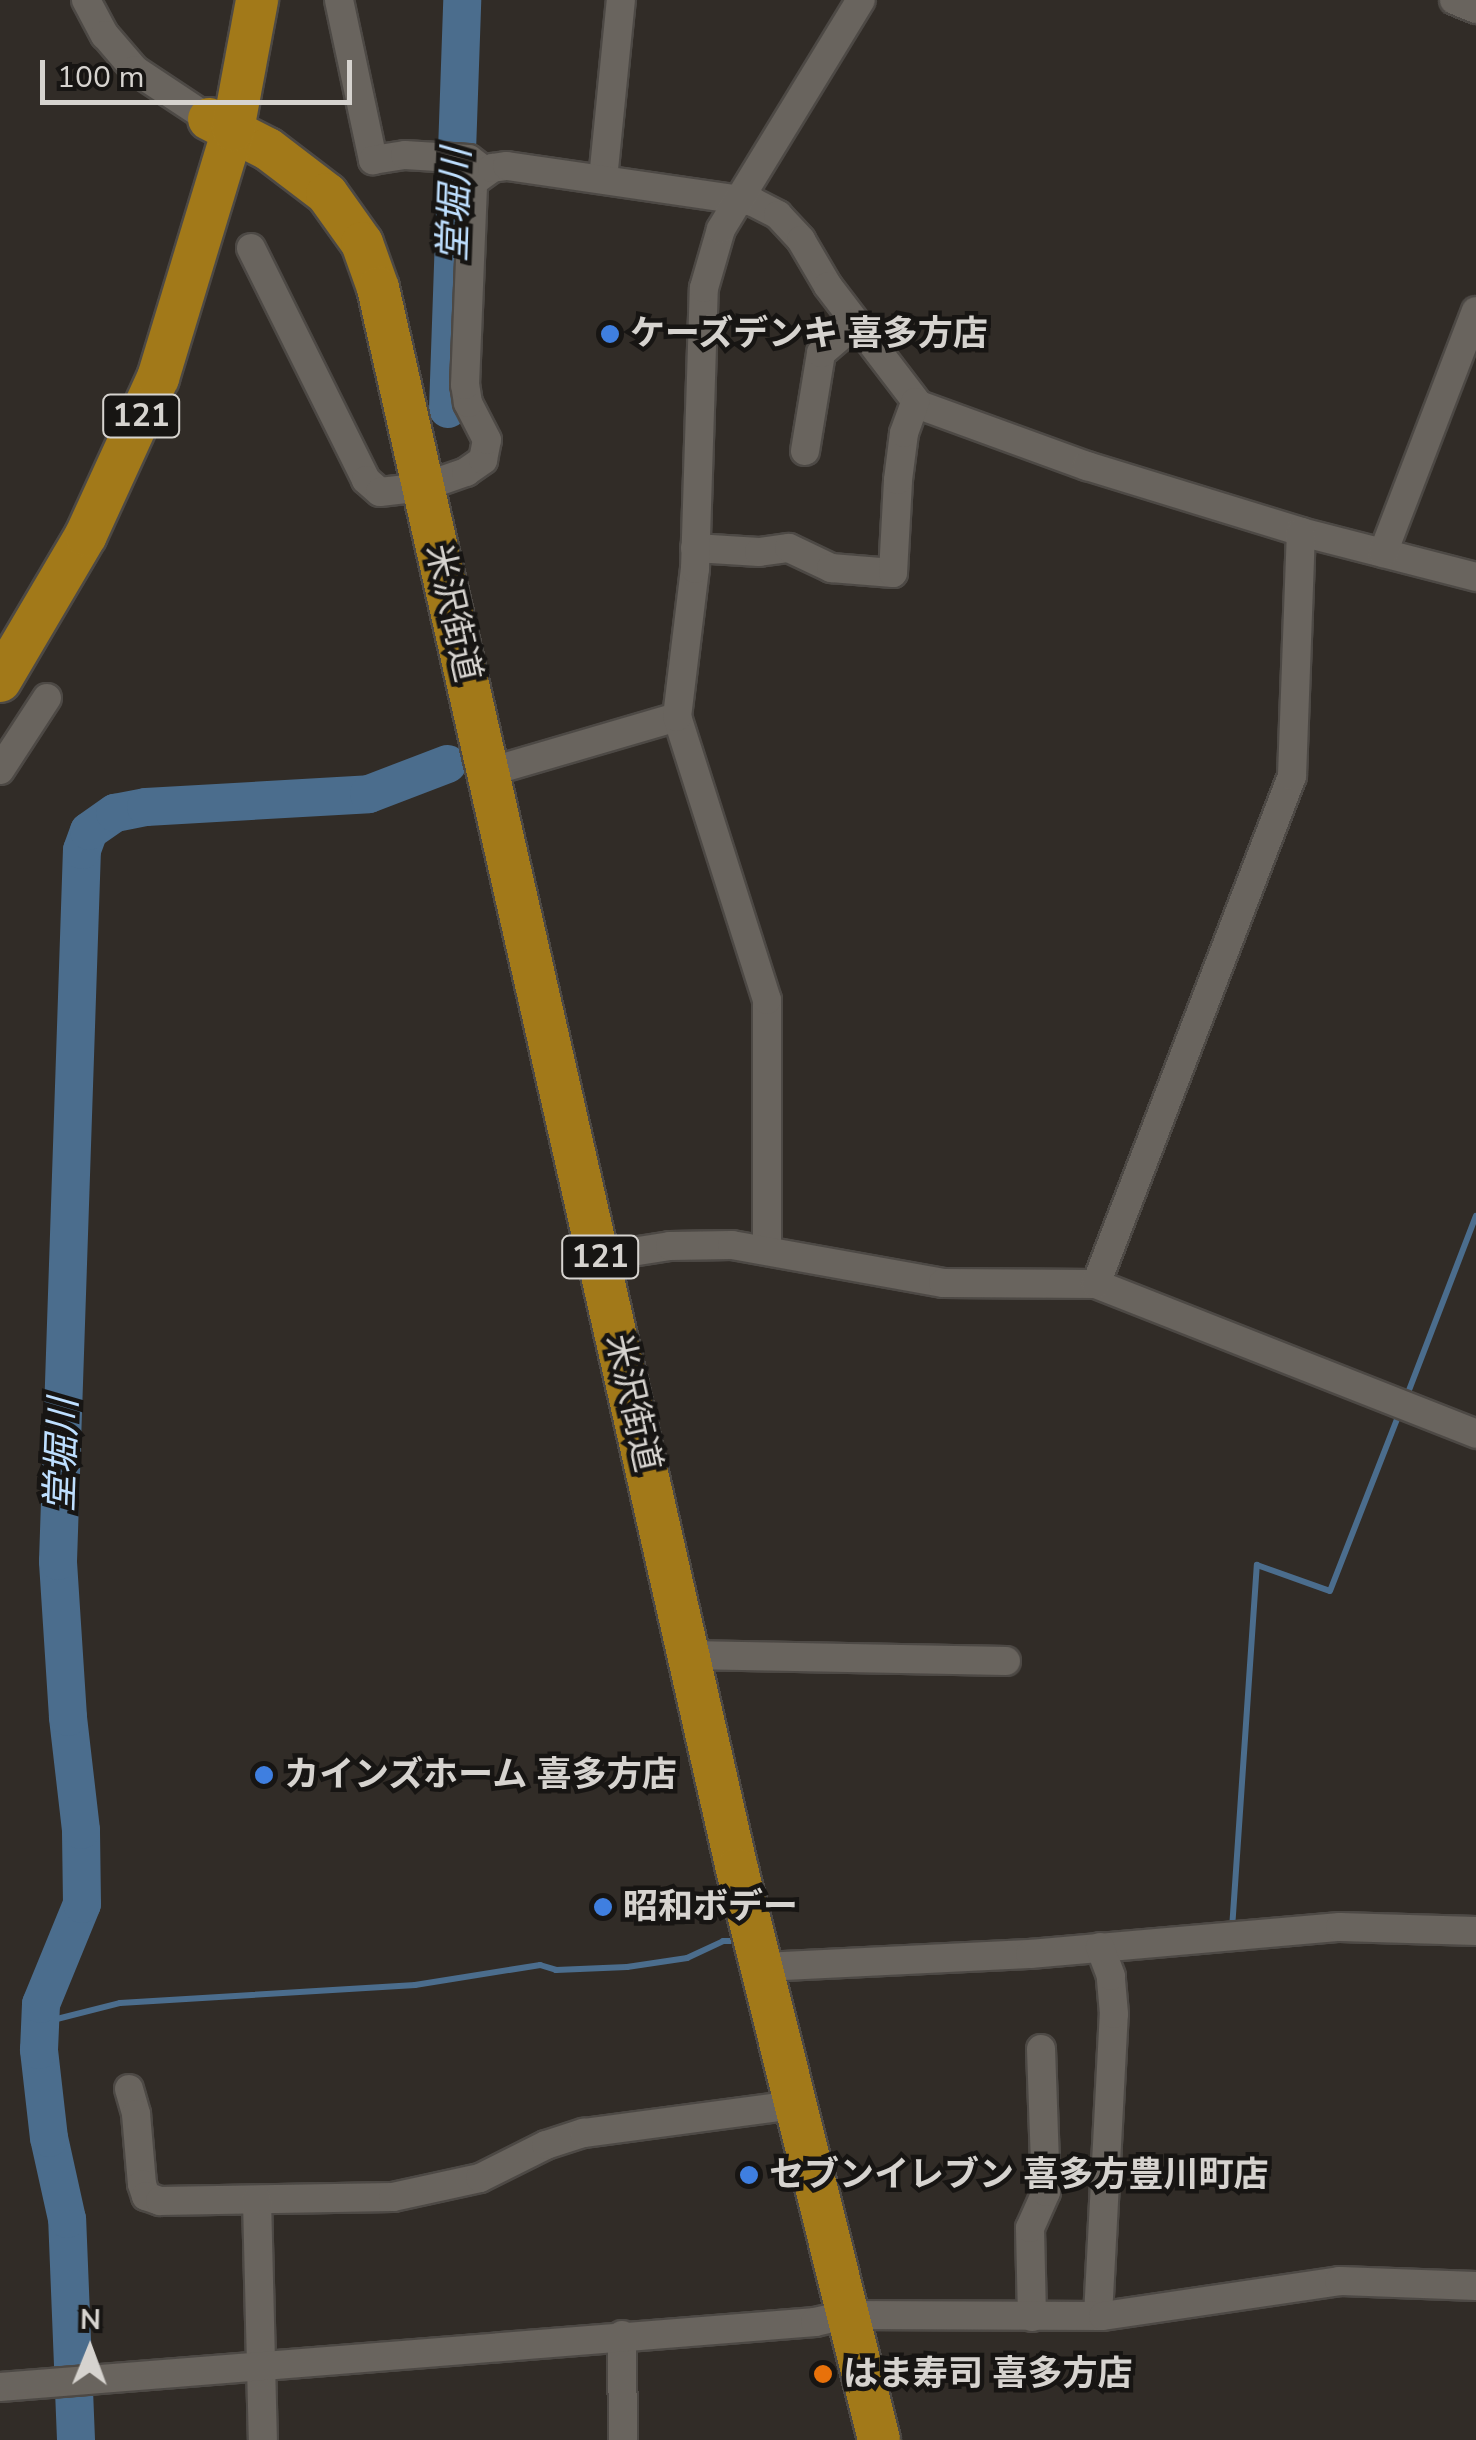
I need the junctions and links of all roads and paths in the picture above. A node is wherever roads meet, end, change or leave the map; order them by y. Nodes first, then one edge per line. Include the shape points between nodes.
1 (86, 0) edge
2 (232, 0) edge
3 (257, 0) edge
4 (339, 0) edge
5 (621, 0) edge
6 (861, 0) edge
7 (1454, 0) edge
8 (1476, 8) edge
9 (221, 125) junction
10 (467, 163) junction
11 (604, 179) junction
12 (738, 198) junction
13 (251, 248) dead end
14 (1476, 311) edge
15 (856, 323) junction
16 (914, 402) junction
17 (805, 451) dead end
18 (423, 487) junction
19 (1301, 532) junction
20 (695, 548) junction
21 (1383, 553) junction
22 (1476, 578) edge
23 (0, 638) edge
24 (0, 681) edge
25 (47, 698) dead end
26 (677, 717) junction
27 (0, 770) edge
28 (489, 772) junction
29 (766, 1246) dead end
30 (600, 1258) junction
31 (1096, 1284) junction
32 (1476, 1434) edge
33 (690, 1655) junction
34 (1006, 1661) dead end
35 (1476, 1930) edge
36 (1100, 1946) junction
37 (762, 1967) junction
38 (1041, 2049) dead end
39 (129, 2089) dead end
40 (794, 2105) junction
41 (258, 2200) junction
42 (1476, 2286) edge
43 (846, 2315) junction
44 (1098, 2316) junction
45 (1032, 2317) junction
46 (622, 2335) junction
47 (262, 2367) junction
48 (0, 2386) edge
49 (263, 2440) edge
50 (623, 2440) edge
51 (878, 2440) edge

1 - 9 street via 134,70
2 - 9 highway, 121
3 - 9 highway, 121
4 - 10 street via 373,160
5 - 11 street
6 - 12 street
7 - 8 street
9 - 18 highway, 米沢街道 / 121 via 268,149 327,194 362,243
9 - 23 highway, 121 via 135,370 64,525
9 - 24 highway, 121 via 182,306 144,412 86,535
10 - 11 street
10 - 18 street via 472,182 465,385 487,440 482,460 466,472
11 - 12 street
12 - 15 street via 789,224
12 - 20 street via 706,269
13 - 18 street via 370,485 388,493
14 - 21 street
15 - 16 street
15 - 17 street via 821,353
16 - 19 street via 1001,438
16 - 20 street via 898,480 893,573 830,568 789,548
18 - 28 highway, 米沢街道 / 121
19 - 21 street
19 - 31 street via 1292,776
20 - 26 street
21 - 22 street
25 - 27 street
26 - 28 street
26 - 29 street via 767,1000
28 - 30 highway, 米沢街道 / 121
30 - 31 street via 670,1246 732,1246 943,1283
30 - 33 highway, 米沢街道 / 121
31 - 32 street
33 - 34 street
33 - 37 highway, 米沢街道 / 121
35 - 36 street via 1340,1927
36 - 37 street
36 - 44 street via 1114,2014
37 - 40 highway, 米沢街道 / 121
38 - 45 street via 1046,2192 1030,2228
39 - 41 street via 146,2196
40 - 41 street via 584,2133 480,2178 393,2197
40 - 43 highway, 米沢街道 / 121
41 - 47 street
42 - 44 street via 1313,2283
43 - 45 street
43 - 46 street
43 - 51 highway, 米沢街道 / 121
44 - 45 street
46 - 47 street
46 - 50 street
47 - 48 street
47 - 49 street

